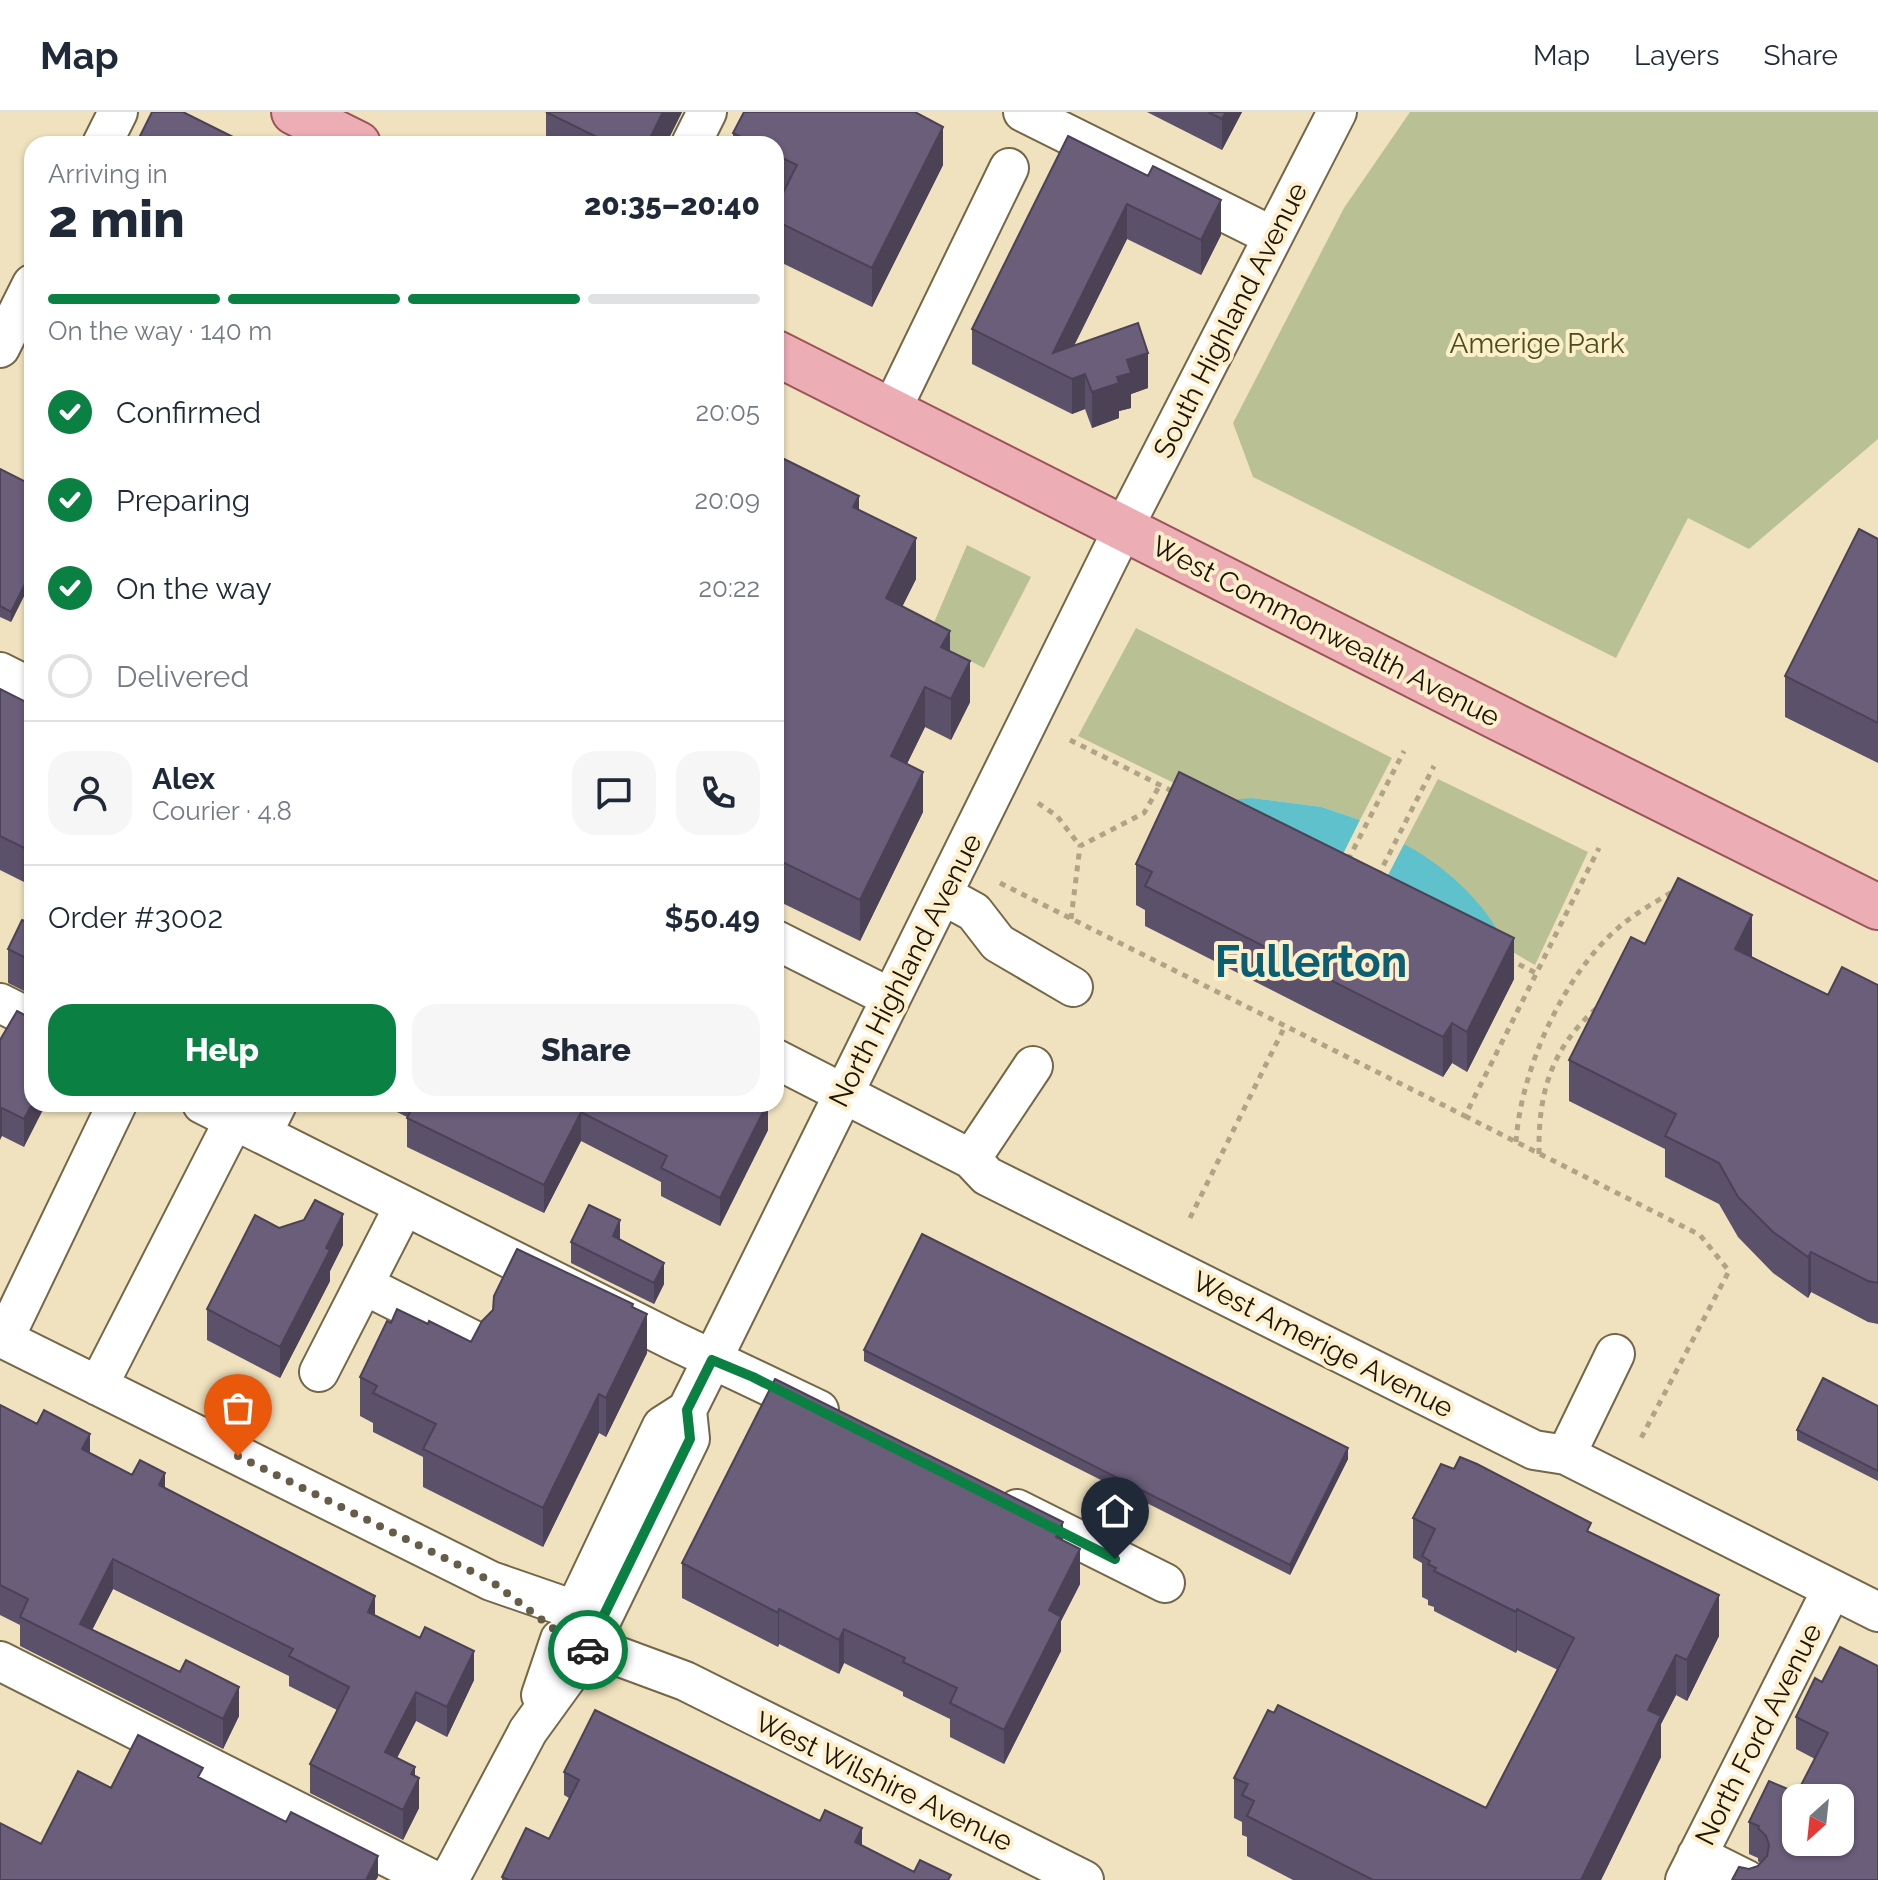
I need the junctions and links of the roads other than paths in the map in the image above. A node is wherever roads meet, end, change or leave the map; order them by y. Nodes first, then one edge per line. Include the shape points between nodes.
1 (118, 112) edge
2 (294, 112) edge
3 (707, 112) edge
4 (1023, 112) edge
5 (1337, 112) edge
6 (106, 136) edge
7 (342, 136) edge
8 (695, 136) edge
9 (1009, 168) dead end
10 (1272, 236) junction
11 (24, 306) edge
12 (9, 347) edge
13 (784, 357) edge
14 (891, 411) junction
15 (1123, 529) junction
16 (0, 672) edge
17 (24, 684) edge
18 (943, 895) junction
19 (1878, 907) edge
20 (784, 944) edge
21 (1073, 987) dead end
22 (891, 998) junction
23 (0, 1003) edge
24 (24, 1015) edge
25 (784, 1063) edge
26 (1033, 1066) dead end
27 (843, 1092) junction
28 (113, 1112) edge
29 (244, 1115) edge
30 (971, 1159) junction
31 (404, 1206) junction
32 (364, 1285) junction
33 (2, 1338) edge
34 (473, 1340) edge
35 (1615, 1354) dead end
36 (712, 1360) junction
37 (319, 1372) dead end
38 (98, 1386) junction
39 (851, 1426) edge
40 (1566, 1455) junction
41 (990, 1496) edge
42 (1165, 1583) dead end
43 (1832, 1589) junction
44 (1878, 1612) edge
45 (581, 1628) junction
46 (0, 1661) edge
47 (1691, 1867) edge
48 (433, 1880) edge
49 (449, 1880) edge
50 (1084, 1880) edge
51 (1747, 1880) edge

1 - 6 street
2 - 7 main road
3 - 8 street
4 - 10 street
5 - 10 street, South Highland Avenue
9 - 14 street
10 - 15 street, South Highland Avenue
11 - 12 street
13 - 14 main road, West Commonwealth Avenue
14 - 15 main road, West Commonwealth Avenue
15 - 18 street, North Highland Avenue
15 - 19 main road, West Commonwealth Avenue
16 - 17 street
18 - 21 street via 974,912 998,943
18 - 22 street, North Highland Avenue
20 - 22 street
22 - 27 street, North Highland Avenue
23 - 24 street
25 - 27 street, West Amerige Avenue
26 - 30 street
27 - 30 street, West Amerige Avenue
27 - 36 street, North Highland Avenue
28 - 33 street
29 - 31 street
29 - 38 street
30 - 40 street, West Amerige Avenue via 987,1176 1534,1450
31 - 32 street
31 - 36 street
32 - 34 street
32 - 37 street
33 - 38 street, West Wilshire Avenue
35 - 40 street
36 - 39 street
36 - 45 street, North Highland Avenue via 687,1410 662,1426
38 - 45 street, West Wilshire Avenue
40 - 43 street, West Amerige Avenue
41 - 42 street
43 - 44 street, West Amerige Avenue
43 - 47 street, North Ford Avenue
45 - 49 street, North Highland Avenue
45 - 50 street, West Wilshire Avenue
46 - 48 street
47 - 51 street

